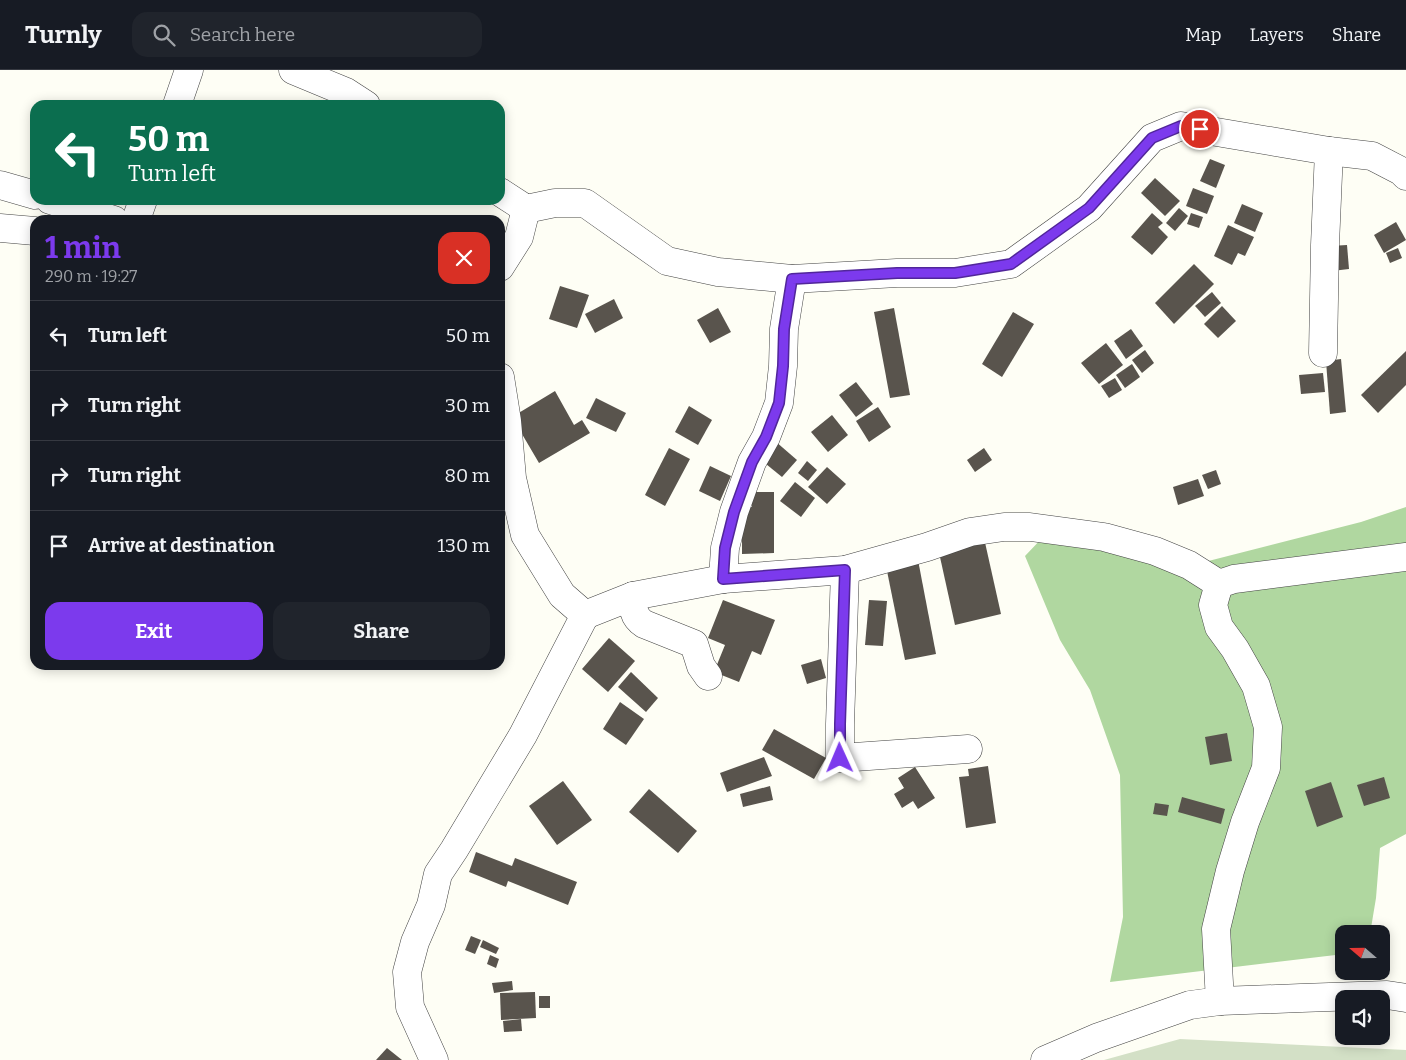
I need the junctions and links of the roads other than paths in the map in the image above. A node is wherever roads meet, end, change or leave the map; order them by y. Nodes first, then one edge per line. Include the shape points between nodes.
1 (189, 70) edge
2 (293, 70) edge
3 (179, 100) edge
4 (358, 100) edge
5 (1329, 151) junction
6 (1406, 176) edge
7 (0, 184) edge
8 (30, 193) edge
9 (505, 195) edge
10 (66, 205) edge
11 (526, 209) junction
12 (98, 215) edge
13 (0, 228) edge
14 (30, 231) edge
15 (505, 259) edge
16 (792, 279) junction
17 (1323, 353) dead end
18 (505, 408) edge
19 (1406, 557) edge
20 (845, 570) junction
21 (723, 579) junction
22 (1219, 584) junction
23 (633, 596) junction
24 (585, 615) junction
25 (708, 676) dead end
26 (968, 749) dead end
27 (1406, 998) edge
28 (1220, 1001) junction
29 (434, 1060) edge
30 (1045, 1060) edge

1 - 3 street
2 - 4 street
5 - 6 street via 1372,156 1401,170
5 - 16 street via 1181,126 1152,138 1089,208 1011,264 955,273
5 - 17 street
7 - 8 street
9 - 11 street
10 - 12 street
11 - 15 street via 519,237
11 - 16 street via 555,203 585,203 667,261 718,272
13 - 14 street
16 - 21 street via 784,329 779,403 734,512 725,548
18 - 24 street via 512,478 525,535 562,594
19 - 22 street via 1234,579
20 - 21 street
20 - 22 street via 970,532 1004,526 1104,537 1155,551 1189,565
20 - 26 street via 840,758
21 - 23 street
22 - 28 street via 1213,605 1220,627 1256,686 1268,727 1266,768 1240,838 1216,929
23 - 24 street
23 - 25 street via 637,619 694,644 700,666
24 - 29 street via 523,735 438,874 431,905 415,942 407,972 410,1007
27 - 28 street via 1387,995
28 - 30 street via 1190,1005

